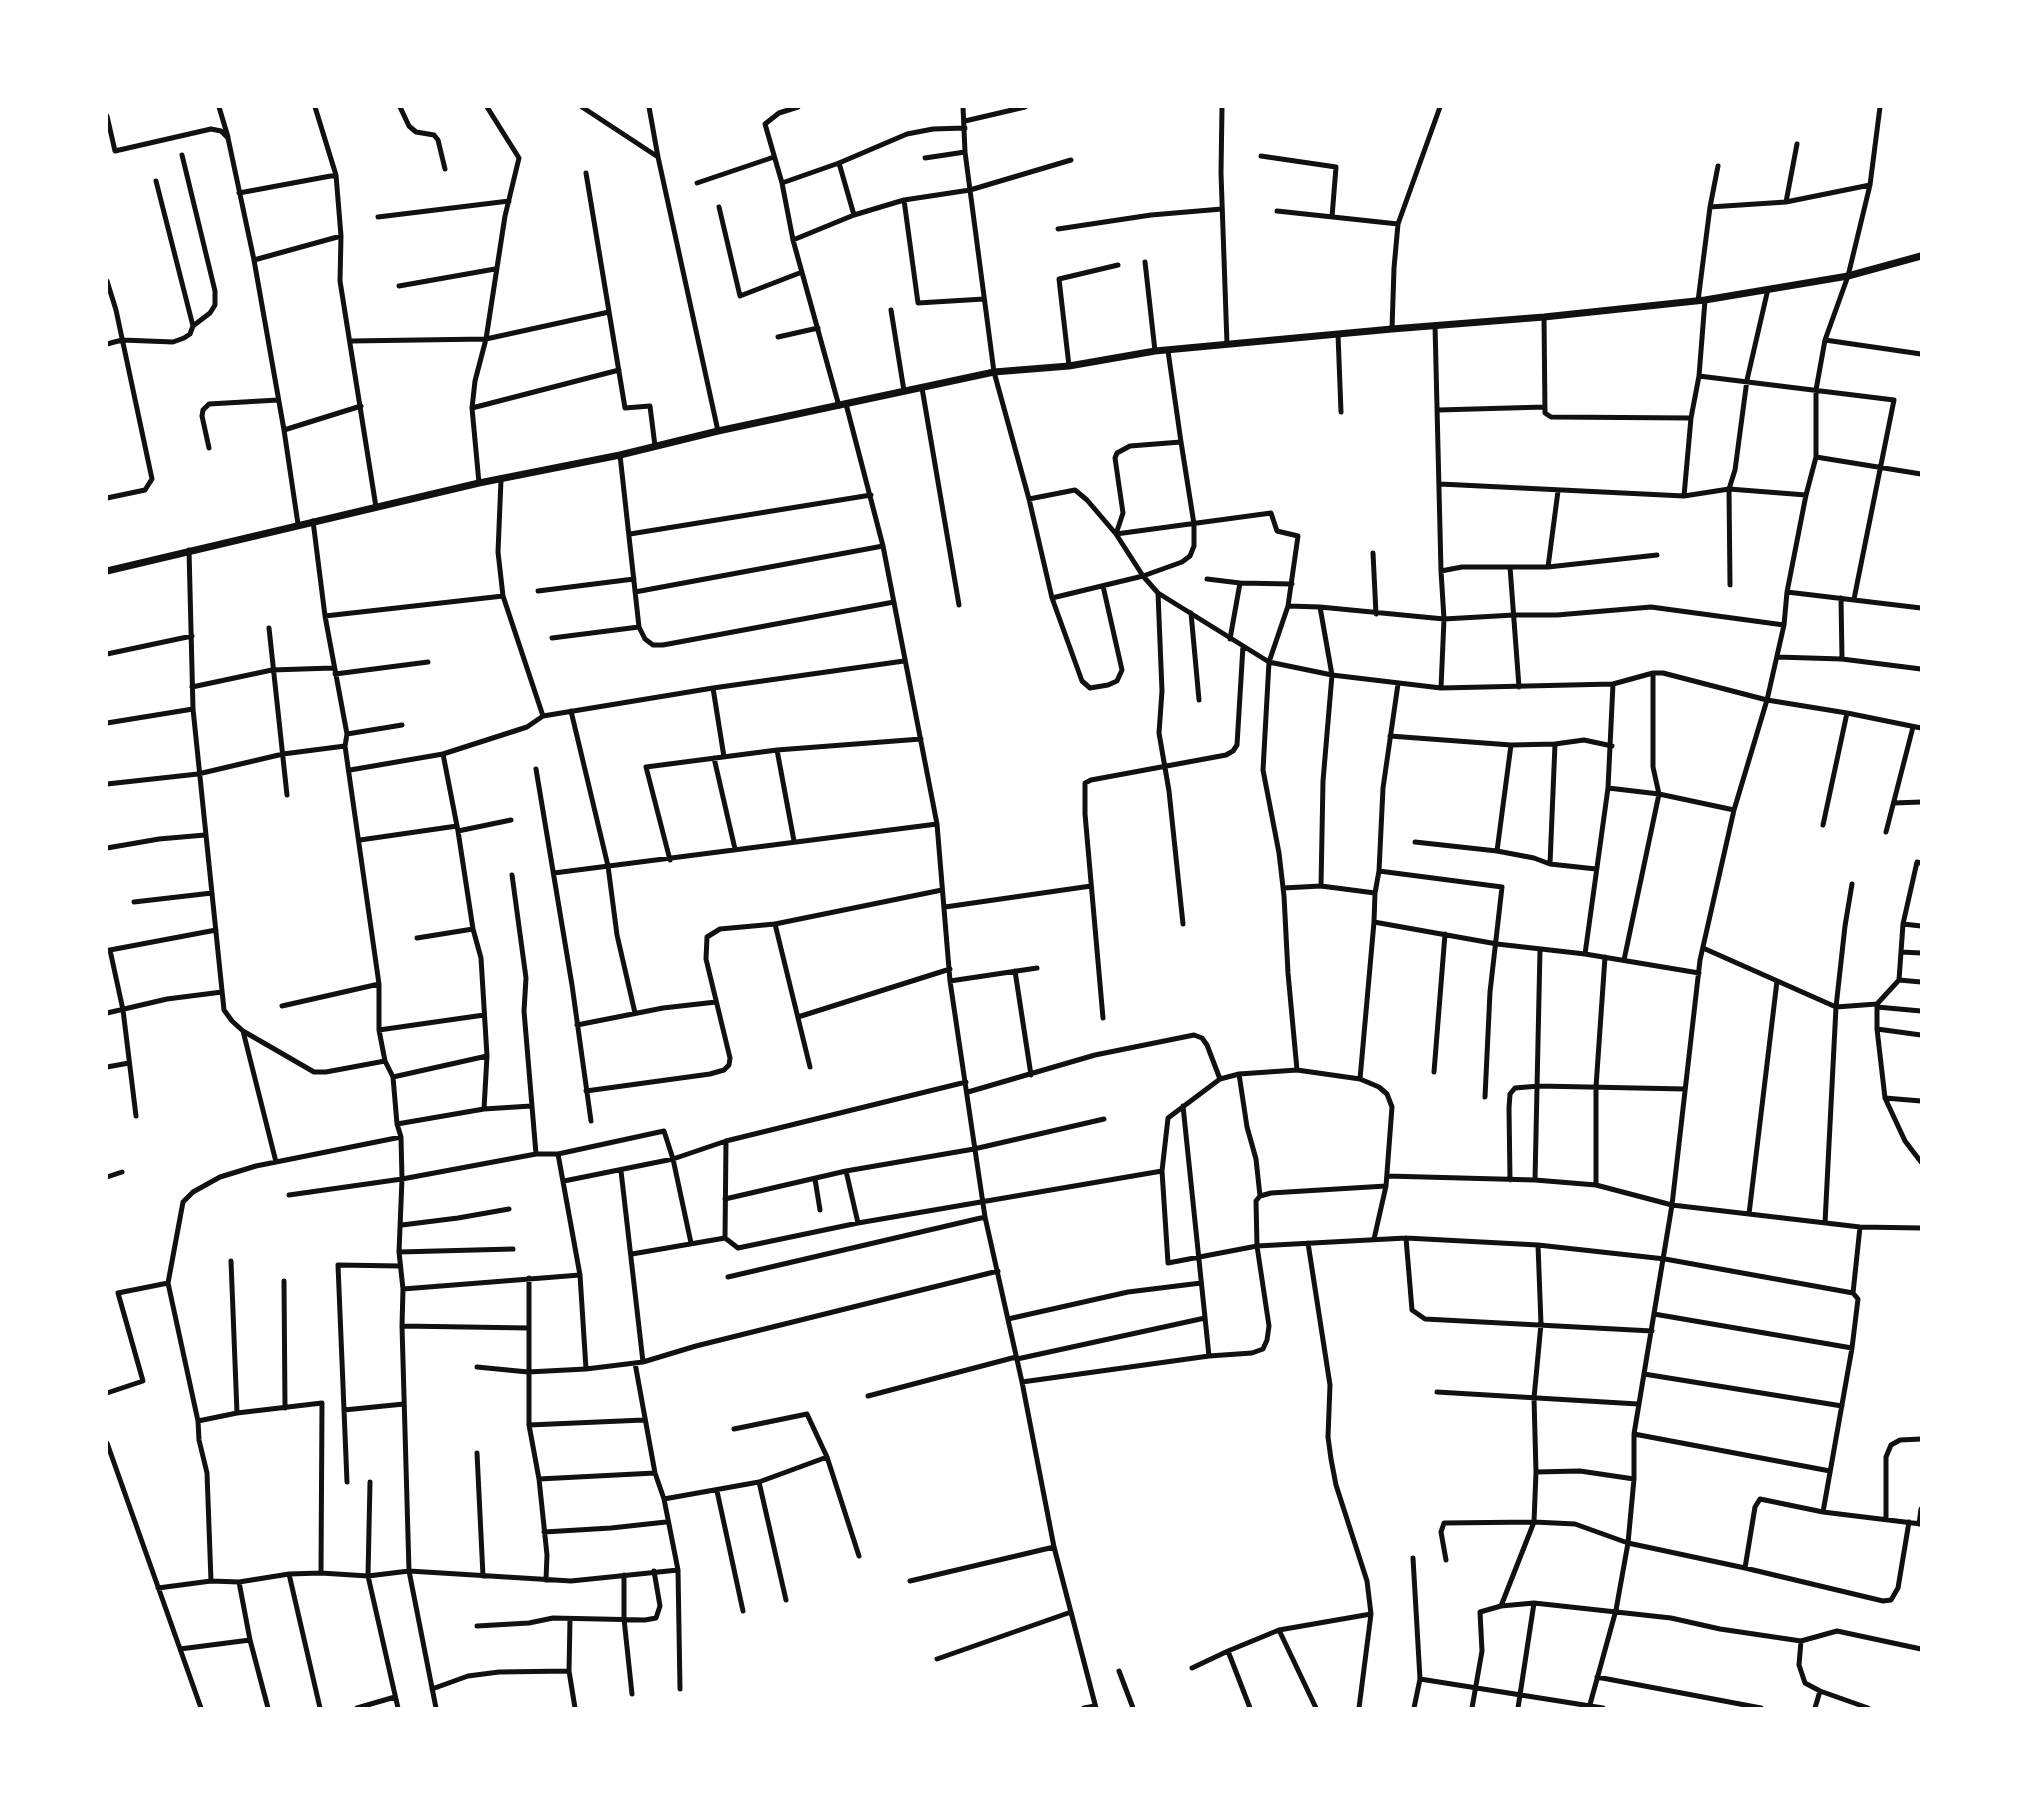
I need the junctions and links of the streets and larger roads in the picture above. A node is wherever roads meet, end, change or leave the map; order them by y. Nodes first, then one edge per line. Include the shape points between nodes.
1 (219, 107) edge
2 (315, 107) edge
3 (400, 107) edge
4 (487, 107) edge
5 (582, 107) edge
6 (649, 107) edge
7 (798, 107) edge
8 (963, 107) edge
9 (1025, 107) edge
10 (1222, 107) edge
11 (1440, 107) edge
12 (1880, 107) edge
13 (107, 116) edge
14 (965, 125) junction
15 (228, 138) junction
16 (1797, 144) dead end
17 (115, 151) junction
18 (965, 152) junction
19 (107, 153) edge
20 (182, 155) dead end
21 (1261, 156) dead end
22 (658, 157) junction
23 (774, 158) junction
24 (925, 158) dead end
25 (1071, 160) dead end
26 (839, 163) junction
27 (1718, 166) dead end
28 (445, 169) dead end
29 (586, 173) dead end
30 (336, 175) junction
31 (156, 181) dead end
32 (697, 183) dead end
33 (782, 183) junction
34 (1870, 185) junction
35 (970, 190) junction
36 (239, 193) junction
37 (904, 200) junction
38 (509, 201) junction
39 (1786, 202) junction
40 (719, 207) dead end
41 (1710, 207) junction
42 (1222, 209) junction
43 (1276, 211) dead end
44 (854, 215) junction
45 (378, 217) dead end
46 (1332, 217) junction
47 (1398, 224) junction
48 (1058, 229) dead end
49 (341, 236) junction
50 (793, 240) junction
51 (1921, 256) edge
52 (254, 260) junction
53 (1145, 262) dead end
54 (1118, 265) dead end
55 (495, 269) junction
56 (802, 272) junction
57 (1848, 275) junction
58 (107, 281) edge
59 (399, 286) dead end
60 (1768, 289) junction
61 (984, 299) junction
62 (1702, 300) junction
63 (891, 310) dead end
64 (609, 312) junction
65 (1544, 317) junction
66 (1435, 325) junction
67 (193, 326) junction
68 (818, 328) junction
69 (1392, 329) junction
70 (1338, 334) junction
71 (778, 337) dead end
72 (486, 339) junction
73 (122, 340) junction
74 (1825, 340) junction
75 (351, 341) junction
76 (107, 344) edge
77 (1227, 344) junction
78 (1154, 351) junction
79 (1168, 351) junction
80 (1921, 354) edge
81 (1069, 366) junction
82 (619, 370) junction
83 (994, 372) junction
84 (1699, 376) junction
85 (1746, 380) junction
86 (922, 388) junction
87 (1816, 390) junction
88 (904, 391) junction
89 (278, 400) junction
90 (843, 405) junction
91 (361, 406) junction
92 (1545, 407) junction
93 (472, 408) junction
94 (1438, 410) junction
95 (1341, 412) dead end
96 (1691, 418) junction
97 (284, 430) junction
98 (718, 431) junction
99 (1181, 442) junction
100 (655, 446) junction
101 (209, 448) dead end
102 (621, 456) junction
103 (1816, 457) junction
104 (1881, 466) junction
105 (1921, 474) edge
106 (501, 480) junction
107 (479, 484) junction
108 (1440, 484) junction
109 (1728, 489) junction
110 (1558, 491) junction
111 (871, 495) junction
112 (1806, 495) junction
113 (1684, 496) junction
114 (107, 498) edge
115 (1029, 499) junction
116 (376, 508) junction
117 (313, 521) junction
118 (298, 524) junction
119 (1194, 524) junction
120 (630, 534) junction
121 (1116, 534) junction
122 (883, 546) junction
123 (189, 550) junction
124 (1373, 553) dead end
125 (1657, 555) dead end
126 (1510, 567) junction
127 (1548, 567) junction
128 (107, 571) edge
129 (1441, 571) junction
130 (1143, 576) junction
131 (634, 579) junction
132 (1207, 579) dead end
133 (1240, 583) junction
134 (1292, 584) junction
135 (1730, 585) dead end
136 (1103, 586) junction
137 (538, 591) dead end
138 (635, 592) junction
139 (1787, 592) junction
140 (1158, 593) junction
141 (503, 596) junction
142 (1052, 598) junction
143 (1841, 598) junction
144 (1854, 599) junction
145 (894, 602) junction
146 (959, 604) dead end
147 (1288, 606) junction
148 (1320, 607) junction
149 (1921, 608) edge
150 (1191, 613) junction
151 (1376, 614) junction
152 (1514, 615) junction
153 (325, 616) junction
154 (1444, 620) junction
155 (1784, 625) junction
156 (639, 627) junction
157 (269, 628) dead end
158 (192, 636) junction
159 (552, 638) dead end
160 (1230, 639) junction
161 (1243, 646) junction
162 (107, 654) edge
163 (1777, 657) junction
164 (1842, 659) junction
165 (904, 661) junction
166 (1269, 662) junction
167 (428, 663) dead end
168 (1921, 669) edge
169 (272, 670) junction
170 (334, 671) junction
171 (1653, 673) junction
172 (1332, 675) junction
173 (1398, 684) junction
174 (1613, 684) junction
175 (192, 687) junction
176 (1519, 687) junction
177 (713, 688) junction
178 (1441, 688) junction
179 (1199, 700) dead end
180 (1767, 700) junction
181 (193, 709) junction
182 (571, 711) junction
183 (1847, 713) junction
184 (543, 716) junction
185 (107, 723) edge
186 (402, 725) dead end
187 (1913, 727) junction
188 (1921, 728) edge
189 (347, 734) junction
190 (1390, 736) junction
191 (921, 739) junction
192 (1555, 744) junction
193 (1511, 745) junction
194 (345, 746) junction
195 (1612, 746) junction
196 (777, 750) junction
197 (284, 754) junction
198 (443, 754) junction
199 (724, 757) junction
200 (714, 758) junction
201 (1165, 765) junction
202 (536, 769) dead end
203 (350, 770) junction
204 (198, 774) junction
205 (107, 784) edge
206 (1608, 788) junction
207 (1659, 794) junction
208 (287, 796) dead end
209 (1921, 802) edge
210 (1894, 803) junction
211 (1734, 810) junction
212 (511, 820) dead end
213 (937, 824) junction
214 (1824, 825) dead end
215 (458, 828) junction
216 (1886, 832) dead end
217 (205, 835) junction
218 (360, 840) junction
219 (794, 841) junction
220 (1415, 842) dead end
221 (107, 848) edge
222 (735, 849) junction
223 (1497, 852) junction
224 (670, 860) junction
225 (1921, 863) edge
226 (1550, 864) junction
227 (608, 866) junction
228 (1596, 869) junction
229 (1379, 871) junction
230 (554, 873) junction
231 (512, 875) dead end
232 (1852, 884) dead end
233 (1091, 886) junction
234 (1321, 886) junction
235 (1283, 888) junction
236 (942, 890) junction
237 (212, 893) junction
238 (1375, 893) junction
239 (134, 902) dead end
240 (945, 907) junction
241 (1374, 922) junction
242 (1903, 923) junction
243 (775, 924) junction
244 (1183, 924) dead end
245 (1921, 926) edge
246 (473, 929) junction
247 (216, 930) junction
248 (1445, 934) junction
249 (417, 938) dead end
250 (1497, 944) junction
251 (1703, 948) junction
252 (108, 950) edge
253 (1540, 950) junction
254 (1901, 952) junction
255 (1921, 953) edge
256 (1585, 954) junction
257 (1605, 957) junction
258 (1624, 960) junction
259 (1037, 968) dead end
260 (950, 969) junction
261 (1015, 971) junction
262 (1699, 972) junction
263 (1899, 980) junction
264 (950, 981) junction
265 (1777, 981) junction
266 (1921, 982) edge
267 (379, 984) junction
268 (222, 992) junction
269 (716, 1002) junction
270 (1877, 1005) junction
271 (282, 1006) dead end
272 (1836, 1007) junction
273 (122, 1010) junction
274 (1921, 1011) edge
275 (107, 1013) edge
276 (635, 1013) junction
277 (484, 1015) junction
278 (798, 1017) junction
279 (1103, 1018) dead end
280 (577, 1025) junction
281 (1877, 1029) junction
282 (379, 1030) junction
283 (243, 1031) junction
284 (1921, 1035) edge
285 (487, 1056) junction
286 (385, 1061) junction
287 (129, 1063) junction
288 (107, 1067) edge
289 (810, 1067) dead end
290 (1297, 1070) junction
291 (1434, 1072) dead end
292 (1239, 1074) junction
293 (1031, 1075) junction
294 (393, 1077) junction
295 (1220, 1079) junction
296 (1360, 1079) junction
297 (966, 1082) junction
298 (1539, 1086) junction
299 (1596, 1087) junction
300 (1685, 1089) junction
301 (586, 1091) junction
302 (968, 1092) junction
303 (1485, 1097) dead end
304 (1885, 1098) junction
305 (1921, 1101) edge
306 (531, 1106) junction
307 (1183, 1106) junction
308 (484, 1109) junction
309 (136, 1116) dead end
310 (1104, 1119) dead end
311 (590, 1121) dead end
312 (397, 1124) junction
313 (401, 1137) junction
314 (726, 1142) junction
315 (974, 1149) junction
316 (536, 1154) junction
317 (558, 1154) junction
318 (673, 1158) junction
319 (275, 1162) junction
320 (1921, 1162) edge
321 (621, 1171) junction
322 (846, 1171) junction
323 (1162, 1171) junction
324 (122, 1172) dead end
325 (1387, 1175) junction
326 (107, 1177) edge
327 (815, 1179) junction
328 (402, 1180) junction
329 (1510, 1180) junction
330 (1535, 1180) junction
331 (564, 1181) junction
332 (1596, 1185) junction
333 (1386, 1186) junction
334 (289, 1195) dead end
335 (1260, 1196) junction
336 (725, 1199) junction
337 (983, 1200) junction
338 (1672, 1205) junction
339 (509, 1209) dead end
340 (820, 1210) dead end
341 (1749, 1214) junction
342 (985, 1217) junction
343 (858, 1223) junction
344 (1825, 1223) junction
345 (402, 1224) junction
346 (1860, 1227) junction
347 (1921, 1228) edge
348 (724, 1238) junction
349 (1406, 1238) junction
350 (1374, 1239) junction
351 (1308, 1242) junction
352 (691, 1243) junction
353 (1538, 1245) junction
354 (1257, 1246) junction
355 (513, 1249) dead end
356 (400, 1252) junction
357 (632, 1254) junction
358 (1199, 1256) junction
359 (1665, 1259) junction
360 (230, 1261) dead end
361 (400, 1266) junction
362 (998, 1270) junction
363 (580, 1275) junction
364 (727, 1277) dead end
365 (529, 1278) junction
366 (284, 1281) dead end
367 (169, 1283) junction
368 (1201, 1283) junction
369 (403, 1289) junction
370 (1853, 1293) junction
371 (1654, 1314) junction
372 (1205, 1318) junction
373 (1008, 1319) junction
374 (1541, 1324) junction
375 (402, 1326) junction
376 (529, 1328) junction
377 (1652, 1331) junction
378 (1852, 1348) junction
379 (1209, 1356) junction
380 (1016, 1358) junction
381 (643, 1362) junction
382 (635, 1363) junction
383 (477, 1367) dead end
384 (586, 1369) junction
385 (528, 1372) junction
386 (1644, 1374) junction
387 (1022, 1382) junction
388 (1437, 1392) dead end
389 (107, 1393) edge
390 (868, 1396) dead end
391 (1534, 1398) junction
392 (404, 1404) junction
393 (1639, 1404) junction
394 (1842, 1406) junction
395 (285, 1408) junction
396 (344, 1410) junction
397 (237, 1413) junction
398 (645, 1420) junction
399 (198, 1421) junction
400 (529, 1425) junction
401 (734, 1429) dead end
402 (1634, 1434) junction
403 (1921, 1439) edge
404 (107, 1443) edge
405 (477, 1454) dead end
406 (827, 1457) junction
407 (109, 1458) edge
408 (1829, 1471) junction
409 (1536, 1472) junction
410 (654, 1473) junction
411 (539, 1479) junction
412 (1634, 1479) junction
413 (347, 1482) dead end
414 (370, 1482) dead end
415 (759, 1482) junction
416 (717, 1491) junction
417 (664, 1499) junction
418 (1921, 1509) edge
419 (1823, 1512) junction
420 (1886, 1519) junction
421 (666, 1521) junction
422 (1534, 1522) junction
423 (1909, 1522) junction
424 (1920, 1524) edge
425 (544, 1532) junction
426 (1628, 1543) junction
427 (1054, 1547) junction
428 (859, 1556) dead end
429 (1413, 1558) dead end
430 (1446, 1560) dead end
431 (1745, 1568) junction
432 (678, 1570) junction
433 (409, 1571) junction
434 (654, 1572) junction
435 (321, 1573) junction
436 (289, 1574) junction
437 (624, 1575) junction
438 (368, 1576) junction
439 (483, 1576) junction
440 (546, 1580) junction
441 (211, 1581) junction
442 (910, 1581) dead end
443 (239, 1582) junction
444 (158, 1588) junction
445 (786, 1600) dead end
446 (1534, 1603) junction
447 (1501, 1606) junction
448 (1616, 1610) junction
449 (743, 1611) dead end
450 (1071, 1612) junction
451 (1371, 1614) junction
452 (570, 1619) junction
453 (624, 1619) junction
454 (477, 1626) dead end
455 (1279, 1630) junction
456 (250, 1640) junction
457 (1801, 1641) junction
458 (180, 1649) junction
459 (1921, 1649) edge
460 (1228, 1651) junction
461 (937, 1659) dead end
462 (1192, 1668) dead end
463 (569, 1671) junction
464 (1119, 1671) dead end
465 (1597, 1677) junction
466 (1420, 1679) junction
467 (1476, 1688) junction
468 (432, 1689) junction
469 (680, 1689) dead end
470 (1820, 1691) junction
471 (632, 1694) dead end
472 (1520, 1694) junction
473 (395, 1698) junction
474 (1589, 1706) edge
475 (1095, 1707) edge
476 (201, 1708) edge
477 (268, 1708) edge
478 (320, 1708) edge
479 (357, 1708) edge
480 (398, 1708) edge
481 (436, 1708) edge
482 (575, 1708) edge
483 (1084, 1708) edge
484 (1133, 1708) edge
485 (1250, 1708) edge
486 (1317, 1708) edge
487 (1359, 1708) edge
488 (1414, 1708) edge
489 (1472, 1708) edge
490 (1518, 1708) edge
491 (1603, 1708) edge
492 (1762, 1708) edge
493 (1815, 1708) edge
494 (1868, 1708) edge

1 - 15 street
2 - 30 street
3 - 28 street via 409,126 438,140
4 - 38 street via 519,158
5 - 22 street
6 - 22 street
7 - 23 street via 765,124
8 - 14 street
9 - 14 street
10 - 42 street
11 - 47 street
12 - 34 street
13 - 17 street
14 - 18 street
14 - 26 street via 907,134
15 - 17 street via 211,129
15 - 36 street
16 - 39 street
17 - 19 street
18 - 24 street
18 - 35 street
20 - 67 street via 215,291 215,304
21 - 46 street via 1336,167
22 - 98 street
23 - 32 street
23 - 33 street
25 - 35 street
26 - 33 street
26 - 44 street
27 - 41 street
29 - 64 street
30 - 36 street
30 - 49 street
31 - 67 street
33 - 50 street
34 - 39 street
34 - 57 street
35 - 37 street
35 - 61 street
36 - 52 street
37 - 44 street
37 - 61 street via 918,303
38 - 45 street
38 - 55 street
39 - 41 street
40 - 56 street via 740,296
41 - 62 street
42 - 48 street
42 - 77 street
43 - 46 street
44 - 50 street
46 - 47 street
47 - 69 street
49 - 52 street
49 - 75 street via 340,281
50 - 56 street
51 - 57 street
52 - 89 street
53 - 78 street
54 - 81 street via 1059,279
55 - 59 street
55 - 72 street
56 - 68 street
57 - 60 street
57 - 74 street
58 - 73 street
60 - 62 street
60 - 85 street
61 - 83 street
62 - 65 street
62 - 84 street
63 - 88 street
64 - 72 street
64 - 82 street
65 - 66 street
65 - 92 street
66 - 69 street
66 - 94 street
67 - 73 street via 190,334 173,342
68 - 71 street
68 - 90 street
69 - 70 street
70 - 77 street
70 - 95 street
72 - 75 street
72 - 93 street
73 - 76 street
73 - 114 street via 152,479 145,490
74 - 80 street
74 - 87 street
75 - 91 street
77 - 79 street
78 - 79 street
78 - 81 street
79 - 99 street
81 - 83 street
82 - 93 street
82 - 100 street via 625,408 650,405
83 - 86 street
83 - 115 street
84 - 85 street
84 - 96 street
85 - 87 street
85 - 109 street via 1735,470
86 - 88 street
86 - 146 street
87 - 103 street
87 - 104 street via 1895,400
88 - 90 street
89 - 97 street
89 - 101 street via 209,404 202,416
90 - 98 street
90 - 111 street
91 - 97 street
91 - 116 street
92 - 94 street
92 - 96 street via 1545,414 1551,417
93 - 107 street
94 - 108 street
96 - 113 street
97 - 118 street
98 - 100 street
99 - 119 street
99 - 121 street via 1130,446 1117,453 1123,513
100 - 102 street
102 - 106 street
102 - 120 street
103 - 104 street
103 - 112 street
104 - 105 street
104 - 144 street
106 - 107 street
106 - 141 street via 498,552
107 - 116 street
108 - 110 street
108 - 129 street
109 - 112 street
109 - 113 street
109 - 135 street
110 - 113 street
110 - 127 street
111 - 120 street
111 - 122 street
112 - 139 street
115 - 121 street via 1075,490
115 - 142 street
116 - 117 street
117 - 118 street
117 - 153 street
118 - 123 street
119 - 121 street
119 - 130 street via 1190,556
119 - 134 street via 1271,513 1277,531 1298,536
120 - 131 street
121 - 130 street
122 - 138 street
122 - 145 street
123 - 128 street
123 - 158 street
124 - 151 street
125 - 127 street
126 - 127 street
126 - 129 street
126 - 152 street
129 - 154 street
130 - 136 street
130 - 140 street
131 - 137 street
131 - 138 street
132 - 133 street
133 - 134 street
133 - 160 street
134 - 147 street
136 - 142 street
136 - 142 street via 1122,670 1117,681 1108,685 1090,688 1082,681
138 - 156 street
139 - 143 street
139 - 155 street
140 - 150 street
140 - 201 street via 1159,733
141 - 153 street
141 - 184 street
143 - 144 street
143 - 164 street
144 - 149 street
145 - 156 street via 663,645 645,639
145 - 165 street
147 - 148 street
147 - 166 street
148 - 151 street
148 - 172 street
150 - 160 street
150 - 179 street
151 - 154 street
152 - 154 street
152 - 155 street via 1651,607
152 - 176 street
153 - 170 street
154 - 178 street
155 - 163 street
156 - 159 street
157 - 169 street
158 - 162 street
158 - 175 street
160 - 161 street
161 - 166 street
161 - 201 street via 1237,745 1226,755
163 - 164 street
163 - 180 street
164 - 168 street
165 - 177 street
165 - 191 street
166 - 172 street
166 - 235 street via 1263,770
167 - 170 street
169 - 170 street
169 - 175 street
169 - 197 street
170 - 189 street
171 - 174 street
171 - 180 street
171 - 207 street via 1653,767
172 - 173 street
172 - 234 street
173 - 178 street
173 - 190 street
174 - 176 street
174 - 195 street
175 - 181 street
176 - 178 street
177 - 182 street
177 - 199 street
180 - 183 street
180 - 211 street
181 - 185 street
181 - 204 street
182 - 184 street
182 - 227 street
183 - 187 street
183 - 214 street
184 - 198 street via 527,727
186 - 189 street
187 - 188 street
187 - 210 street
189 - 194 street
190 - 193 street
190 - 229 street
191 - 196 street
191 - 213 street
192 - 193 street
192 - 195 street via 1584,740
192 - 226 street
193 - 223 street
194 - 197 street
194 - 203 street
195 - 206 street
196 - 199 street
196 - 219 street
197 - 204 street
197 - 208 street
198 - 203 street
198 - 215 street
199 - 200 street
200 - 222 street
200 - 224 street via 646,766
201 - 233 street via 1085,783
201 - 244 street
202 - 230 street
203 - 218 street
204 - 205 street
204 - 217 street
206 - 207 street
206 - 228 street
207 - 211 street
207 - 258 street
209 - 210 street
210 - 216 street
211 - 251 street
212 - 215 street
213 - 219 street
213 - 236 street
215 - 218 street
215 - 246 street
217 - 221 street
217 - 237 street
218 - 267 street
219 - 222 street
220 - 223 street
222 - 224 street
223 - 226 street
224 - 227 street
225 - 242 street via 1917,862
226 - 228 street
227 - 230 street
227 - 276 street via 617,935
228 - 256 street
229 - 238 street
229 - 250 street via 1502,887
230 - 280 street
231 - 306 street via 526,978
232 - 272 street
233 - 240 street
233 - 279 street
234 - 235 street
234 - 238 street
235 - 290 street
236 - 240 street
236 - 243 street
237 - 239 street
237 - 247 street
238 - 241 street
240 - 260 street
241 - 248 street
241 - 296 street
242 - 245 street
242 - 254 street
243 - 269 street via 720,929 707,937 706,959
243 - 278 street
246 - 249 street
246 - 277 street via 481,957
247 - 252 street
247 - 268 street
248 - 250 street
248 - 291 street
250 - 253 street
250 - 303 street
251 - 262 street
251 - 265 street
252 - 273 street
253 - 256 street
253 - 298 street
254 - 255 street
254 - 263 street
256 - 257 street
257 - 258 street
257 - 299 street
258 - 262 street
259 - 261 street
260 - 264 street
260 - 278 street
261 - 264 street
261 - 293 street
262 - 300 street
263 - 266 street
263 - 270 street
264 - 297 street
265 - 272 street
265 - 341 street
267 - 271 street
267 - 282 street
268 - 273 street
268 - 283 street via 224,1010
269 - 276 street
269 - 301 street via 730,1058 724,1070
270 - 272 street
270 - 274 street
270 - 281 street
272 - 344 street
273 - 275 street
273 - 287 street
276 - 280 street
277 - 282 street
277 - 285 street
278 - 289 street
280 - 301 street
281 - 284 street
281 - 304 street
282 - 286 street
283 - 286 street via 314,1072
283 - 319 street
285 - 294 street
285 - 308 street
286 - 294 street
287 - 288 street
287 - 309 street
290 - 292 street
290 - 296 street
292 - 295 street
292 - 335 street
293 - 295 street via 1095,1055 1194,1035 1207,1045
293 - 302 street
294 - 312 street
295 - 307 street
296 - 325 street via 1387,1094 1392,1107
297 - 302 street
297 - 314 street
298 - 299 street
298 - 329 street via 1521,1086 1510,1094
298 - 330 street
299 - 300 street
299 - 332 street
300 - 338 street
301 - 311 street
302 - 315 street
304 - 305 street
304 - 320 street via 1905,1141
306 - 308 street
306 - 316 street
307 - 323 street via 1168,1118
307 - 358 street
308 - 312 street
310 - 315 street
312 - 313 street
313 - 319 street
313 - 328 street
314 - 318 street
314 - 336 street
315 - 322 street
315 - 337 street
316 - 317 street
316 - 328 street
317 - 318 street via 664,1132
317 - 331 street
318 - 321 street
318 - 352 street
319 - 367 street via 220,1177 183,1202
321 - 331 street
321 - 357 street
322 - 327 street
322 - 343 street
323 - 337 street
323 - 358 street via 1168,1263
324 - 326 street
325 - 329 street
325 - 333 street
327 - 336 street
327 - 340 street
328 - 334 street
328 - 345 street
329 - 330 street
330 - 332 street
331 - 363 street
332 - 338 street
333 - 335 street
333 - 350 street
335 - 354 street via 1256,1201
336 - 348 street
337 - 342 street
337 - 343 street
338 - 341 street
338 - 359 street
339 - 345 street
341 - 344 street
342 - 362 street
342 - 364 street
343 - 348 street via 738,1248
344 - 346 street
345 - 356 street
346 - 347 street
346 - 370 street
348 - 352 street
349 - 350 street
349 - 353 street
349 - 374 street via 1412,1310 1424,1319
350 - 351 street
351 - 354 street
351 - 451 street via 1330,1385 1331,1459 1367,1581
352 - 357 street
353 - 359 street
353 - 374 street
354 - 358 street
354 - 379 street via 1267,1340 1262,1349 1252,1353
355 - 356 street
356 - 361 street
357 - 381 street
358 - 368 street
359 - 370 street
359 - 371 street
360 - 397 street
361 - 369 street
361 - 396 street via 338,1265
362 - 373 street
362 - 381 street
363 - 365 street
363 - 384 street
365 - 369 street
365 - 376 street
366 - 395 street
367 - 389 street via 118,1293 143,1381
367 - 399 street
368 - 372 street
368 - 373 street via 1128,1292
369 - 375 street
370 - 378 street via 1858,1299
371 - 377 street
371 - 378 street
372 - 379 street
372 - 380 street
373 - 380 street
374 - 377 street
374 - 391 street
375 - 376 street
375 - 392 street
376 - 385 street
377 - 386 street
378 - 394 street
379 - 387 street
380 - 387 street
380 - 390 street
381 - 382 street
382 - 384 street
382 - 398 street
383 - 385 street
384 - 385 street
385 - 400 street
386 - 393 street
386 - 394 street
387 - 427 street
388 - 391 street
391 - 393 street
391 - 409 street
392 - 396 street
392 - 433 street
393 - 402 street
394 - 408 street
395 - 397 street
395 - 435 street via 322,1403
396 - 413 street
397 - 399 street
398 - 400 street
398 - 410 street
399 - 441 street via 206,1474
400 - 411 street
401 - 406 street via 807,1414
402 - 408 street
402 - 412 street
403 - 420 street via 1900,1440 1886,1457
404 - 407 street
405 - 439 street
406 - 415 street
406 - 428 street
407 - 444 street
408 - 419 street
409 - 412 street via 1580,1471
409 - 422 street
410 - 411 street
410 - 417 street
411 - 425 street
412 - 426 street
414 - 438 street
415 - 416 street
415 - 445 street
416 - 417 street
416 - 449 street
417 - 421 street
418 - 424 street
419 - 420 street
419 - 431 street via 1760,1499
420 - 423 street
421 - 425 street
421 - 432 street
422 - 426 street via 1575,1524
422 - 430 street via 1444,1523
422 - 447 street
423 - 424 street
423 - 431 street via 1898,1588 1891,1600
425 - 440 street
426 - 431 street
426 - 448 street
427 - 442 street
427 - 450 street
429 - 466 street
432 - 434 street
432 - 469 street
433 - 438 street
433 - 439 street
433 - 468 street
434 - 437 street
434 - 453 street via 659,1614 645,1620
435 - 436 street
435 - 438 street
436 - 443 street
436 - 478 street
437 - 440 street
437 - 453 street
438 - 473 street
439 - 440 street
441 - 443 street
441 - 444 street
443 - 456 street
444 - 458 street
446 - 447 street
446 - 448 street
446 - 472 street
447 - 467 street via 1480,1612 1482,1651
448 - 457 street
448 - 465 street
450 - 461 street
450 - 475 street
451 - 455 street
451 - 487 street
452 - 453 street
452 - 454 street
452 - 463 street
453 - 471 street
455 - 460 street
455 - 486 street
456 - 458 street
456 - 477 street
457 - 459 street via 1836,1630
457 - 470 street via 1801,1674 1805,1683
458 - 476 street
460 - 462 street
460 - 485 street
463 - 468 street via 468,1676
463 - 482 street
464 - 484 street
465 - 474 street
465 - 492 street
466 - 467 street
466 - 488 street
467 - 472 street
467 - 489 street
468 - 481 street
470 - 493 street
470 - 494 street
472 - 474 street
472 - 490 street
473 - 479 street
473 - 480 street
474 - 491 street
475 - 483 street

